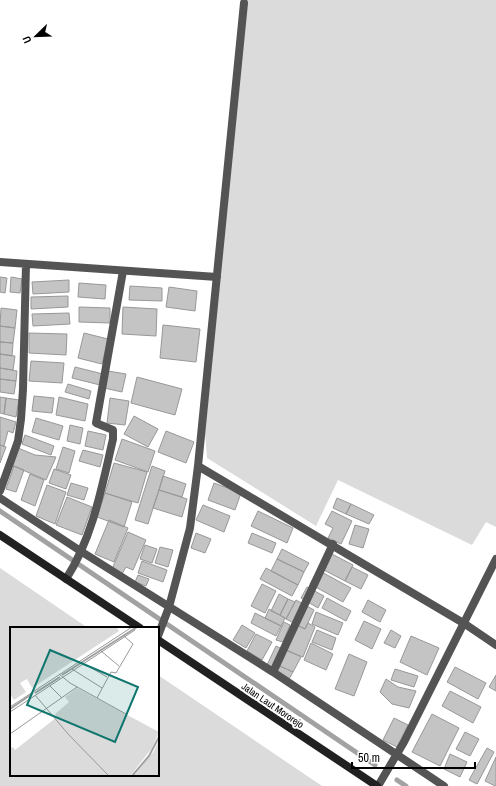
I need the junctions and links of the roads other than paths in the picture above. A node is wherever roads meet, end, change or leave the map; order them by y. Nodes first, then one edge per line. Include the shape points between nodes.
1 (244, 3) dead end
2 (0, 262) edge
3 (26, 264) junction
4 (123, 271) junction
5 (217, 277) junction
6 (198, 466) junction
7 (0, 491) edge
8 (0, 498) edge
9 (0, 535) edge
10 (332, 544) junction
11 (81, 554) junction
12 (496, 559) edge
13 (68, 576) junction
14 (168, 609) junction
15 (465, 624) junction
16 (139, 627) edge
17 (159, 633) edge
18 (159, 641) edge
19 (496, 645) edge
20 (273, 672) junction
21 (397, 753) junction
22 (377, 786) edge
23 (444, 786) edge

1 - 5 street
2 - 3 street
3 - 4 street
3 - 7 street via 21,419 18,441
4 - 5 street
4 - 11 street via 96,423 113,430 113,439 100,495
5 - 6 street
6 - 10 street
6 - 14 street via 190,528
8 - 11 street
9 - 13 street
10 - 15 street
10 - 20 street
11 - 13 street
11 - 14 street
12 - 15 street
13 - 16 street
14 - 17 street
14 - 20 street
15 - 19 street
15 - 21 street
18 - 22 street, Jalan Laut Mororejo
20 - 21 street
21 - 22 street
21 - 23 street

